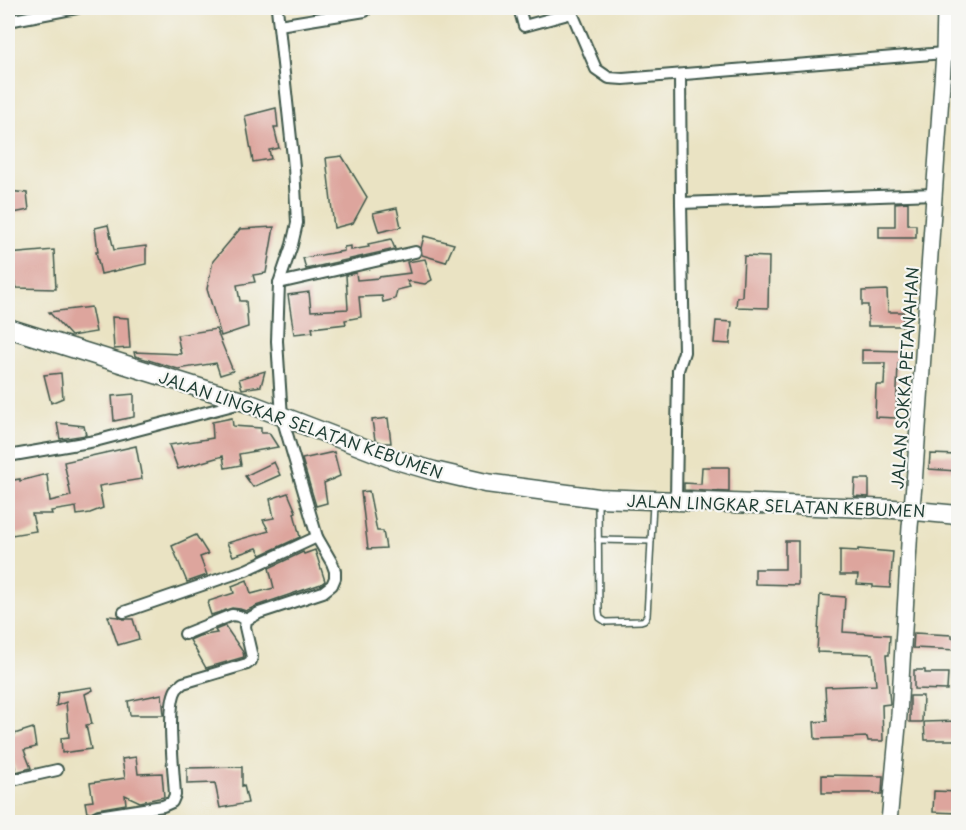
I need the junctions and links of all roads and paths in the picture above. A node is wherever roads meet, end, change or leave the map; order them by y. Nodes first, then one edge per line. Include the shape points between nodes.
1 (77, 8) edge
2 (277, 8) edge
3 (519, 8) edge
4 (945, 8) edge
5 (365, 11) dead end
6 (8, 21) edge
7 (279, 25) junction
8 (944, 53) junction
9 (680, 75) junction
10 (935, 194) junction
11 (681, 203) junction
12 (415, 252) dead end
13 (279, 283) junction
14 (8, 327) edge
15 (245, 402) junction
16 (282, 417) junction
17 (8, 456) edge
18 (598, 498) junction
19 (654, 500) junction
20 (676, 500) junction
21 (912, 510) junction
22 (958, 515) edge
23 (317, 537) junction
24 (598, 540) junction
25 (651, 541) junction
26 (124, 612) dead end
27 (246, 620) junction
28 (185, 634) dead end
29 (57, 770) dead end
30 (8, 781) edge
31 (92, 822) edge
32 (889, 822) edge

1 - 6 street
2 - 7 street
3 - 9 street via 524,26 572,13 596,69 609,78
4 - 8 main road, JALAN SOKKA PETANAHAN
5 - 7 street
7 - 13 street via 297,223
8 - 9 street
8 - 10 main road, JALAN SOKKA PETANAHAN
9 - 11 street
10 - 11 street
10 - 21 main road, JALAN SOKKA PETANAHAN
11 - 20 street via 684,352 678,370
12 - 13 street
13 - 16 street via 277,341
14 - 15 highway, JALAN LINGKAR SELATAN KEBUMEN
15 - 16 highway, JALAN LINGKAR SELATAN KEBUMEN
15 - 17 street via 95,441
16 - 18 highway, JALAN LINGKAR SELATAN KEBUMEN via 434,471 486,483
16 - 23 street
18 - 19 highway, JALAN LINGKAR SELATAN KEBUMEN
18 - 24 lane
19 - 20 highway, JALAN LINGKAR SELATAN KEBUMEN
19 - 25 lane
20 - 21 highway, JALAN LINGKAR SELATAN KEBUMEN
21 - 22 highway, JALAN LINGKAR SELATAN KEBUMEN
21 - 32 main road, JALAN SOKKA PETANAHAN
23 - 26 street via 246,570
23 - 27 street via 335,571 332,585 323,592
24 - 25 lane
24 - 25 lane via 598,613 606,622 641,621 647,616
27 - 28 street via 232,615
27 - 31 street via 251,661 183,683 177,689 171,717 175,795 172,802 98,816
29 - 30 street

